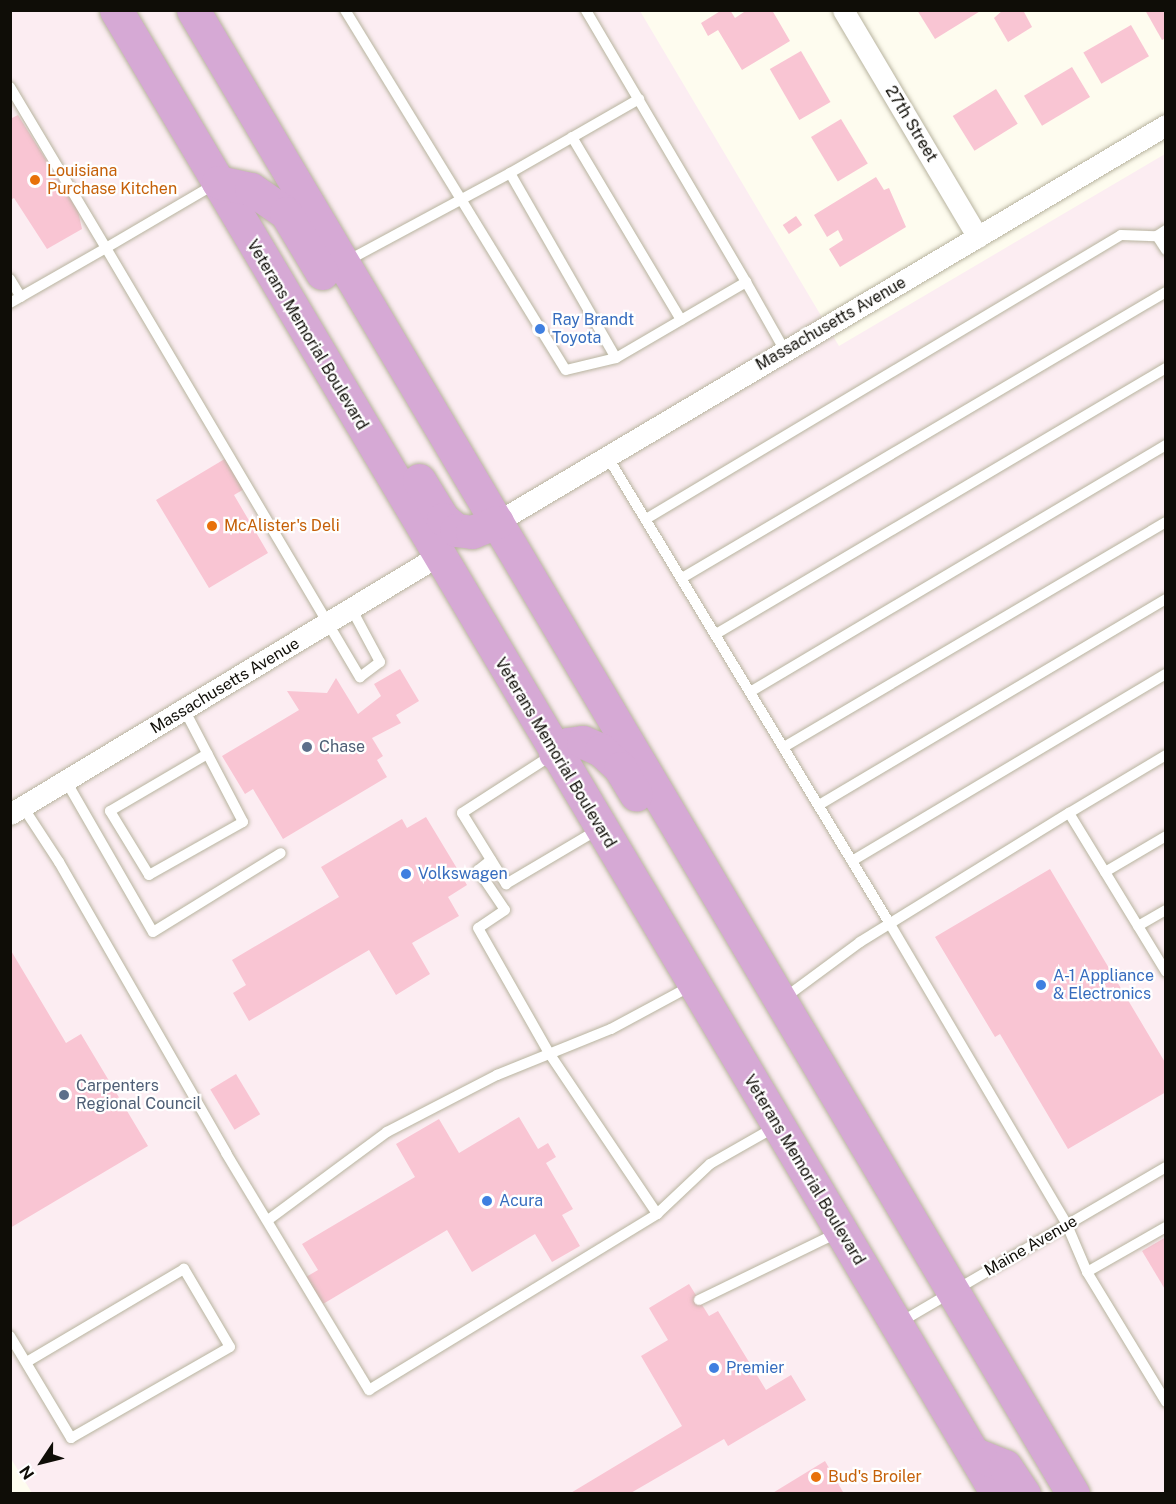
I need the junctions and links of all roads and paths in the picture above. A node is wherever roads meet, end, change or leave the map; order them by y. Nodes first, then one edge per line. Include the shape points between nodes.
1 (116, 10) edge
2 (193, 10) edge
3 (345, 10) edge
4 (586, 10) edge
5 (843, 10) edge
6 (10, 87) edge
7 (639, 99) junction
8 (1166, 125) edge
9 (572, 137) junction
10 (510, 172) junction
11 (218, 182) junction
12 (460, 200) junction
13 (1161, 233) edge
14 (978, 237) junction
15 (106, 248) junction
16 (1166, 250) edge
17 (343, 263) junction
18 (10, 279) edge
19 (746, 282) junction
20 (1166, 292) edge
21 (21, 297) junction
22 (10, 303) edge
23 (288, 303) junction
24 (681, 320) junction
25 (785, 351) junction
26 (616, 358) junction
27 (1166, 368) edge
28 (425, 401) junction
29 (1166, 445) edge
30 (607, 456) junction
31 (646, 519) junction
32 (497, 522) junction
33 (1166, 522) edge
34 (438, 556) junction
35 (682, 578) junction
36 (1166, 599) edge
37 (351, 608) junction
38 (328, 622) junction
39 (716, 634) junction
40 (1166, 674) edge
41 (750, 692) junction
42 (185, 711) junction
43 (784, 747) junction
44 (555, 753) junction
45 (207, 754) junction
46 (1166, 755) edge
47 (66, 781) junction
48 (819, 805) junction
49 (17, 811) edge
50 (1069, 813) junction
51 (600, 829) junction
52 (1166, 836) edge
53 (280, 853) dead end
54 (491, 860) junction
55 (852, 861) junction
56 (1105, 872) junction
57 (1166, 910) edge
58 (890, 924) junction
59 (1138, 926) junction
60 (1166, 972) edge
61 (693, 985) junction
62 (780, 1001) junction
63 (549, 1053) junction
64 (777, 1126) junction
65 (1166, 1167) edge
66 (657, 1214) junction
67 (268, 1220) junction
68 (1067, 1225) junction
69 (1166, 1227) edge
70 (840, 1232) junction
71 (1087, 1272) junction
72 (953, 1292) junction
73 (699, 1300) dead end
74 (896, 1325) junction
75 (10, 1336) edge
76 (27, 1362) junction
77 (1166, 1402) edge
78 (974, 1454) junction
79 (997, 1494) edge
80 (1024, 1494) edge
81 (1073, 1494) edge

1 - 11 main road, Veterans Memorial Boulevard
2 - 17 main road
3 - 12 lane
4 - 7 lane
5 - 14 street, 27th Street
6 - 15 lane
7 - 9 lane
7 - 19 lane
8 - 14 street, Massachusetts Avenue
9 - 10 lane
9 - 24 lane
10 - 12 lane
10 - 26 lane
11 - 15 lane
11 - 23 main road, Veterans Memorial Boulevard
11 - 28 main road via 251,189 286,213 374,359
12 - 17 lane
12 - 26 lane via 566,370
13 - 16 lane
13 - 31 lane via 1120,235
14 - 25 street, Massachusetts Avenue
15 - 21 lane
15 - 38 lane
17 - 28 main road
18 - 21 lane
19 - 24 lane
19 - 25 lane
20 - 35 lane
21 - 22 lane
23 - 32 main road via 333,336 443,519 456,530 472,532
23 - 34 main road, Veterans Memorial Boulevard
24 - 26 lane
25 - 30 street, Massachusetts Avenue
27 - 39 lane
28 - 32 main road
29 - 41 lane
30 - 31 lane
30 - 32 street, Massachusetts Avenue
31 - 35 lane
32 - 62 main road
33 - 43 lane
34 - 37 street, Massachusetts Avenue
34 - 44 main road, Veterans Memorial Boulevard
35 - 39 lane
36 - 48 lane
37 - 38 street, Massachusetts Avenue
37 - 38 lane via 380,662 360,677
38 - 42 street, Massachusetts Avenue
39 - 41 lane
40 - 55 lane
41 - 43 lane
42 - 45 lane
42 - 47 street, Massachusetts Avenue
43 - 48 lane
44 - 51 main road, Veterans Memorial Boulevard
44 - 54 lane via 462,813
44 - 62 main road via 568,744 583,742 601,750 620,768 742,969
45 - 45 lane via 243,822 149,875 110,811
46 - 50 lane
47 - 49 street, Massachusetts Avenue
47 - 53 lane via 153,932
48 - 55 lane
49 - 67 lane via 59,862
50 - 56 lane
50 - 58 lane
51 - 54 lane via 506,884
51 - 61 main road, Veterans Memorial Boulevard
52 - 56 lane
54 - 63 lane via 478,870 505,910 478,928
55 - 58 lane
56 - 59 lane
57 - 59 lane
58 - 62 lane via 830,962
58 - 68 lane
59 - 60 lane
61 - 63 lane via 610,1029
61 - 64 main road, Veterans Memorial Boulevard
62 - 72 main road
63 - 66 lane
63 - 67 lane via 387,1132
64 - 66 lane via 710,1164
64 - 70 main road, Veterans Memorial Boulevard
65 - 68 lane, Maine Avenue
66 - 67 lane via 369,1390
68 - 71 lane
68 - 72 lane, Maine Avenue
69 - 71 lane
70 - 73 lane
70 - 74 main road, Veterans Memorial Boulevard
71 - 77 lane
72 - 74 lane, Maine Avenue
72 - 81 main road
74 - 78 main road, Veterans Memorial Boulevard
75 - 76 lane
76 - 76 lane via 71,1438 230,1347 184,1269
78 - 79 main road, Veterans Memorial Boulevard
78 - 80 main road via 1005,1466

